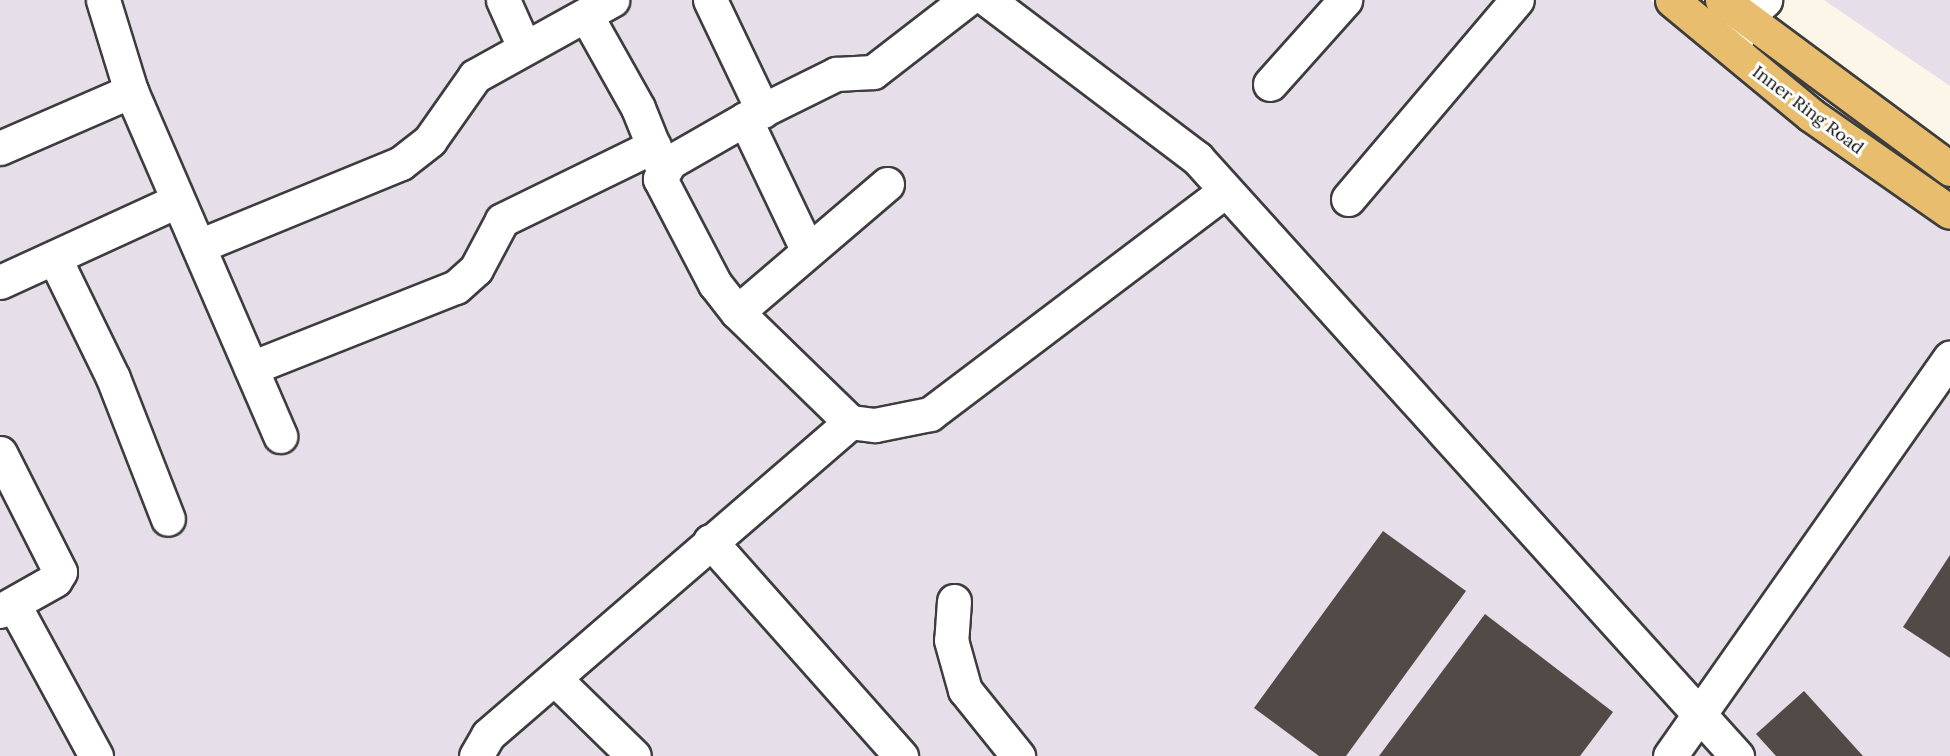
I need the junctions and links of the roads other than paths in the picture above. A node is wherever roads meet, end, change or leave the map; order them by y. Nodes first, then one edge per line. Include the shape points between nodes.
1 (103, 0) edge
2 (503, 0) edge
3 (710, 0) edge
4 (966, 0) edge
5 (988, 0) edge
6 (1345, 0) edge
7 (1517, 0) edge
8 (1672, 0) edge
9 (1743, 6) edge
10 (599, 9) edge
11 (524, 47) junction
12 (1732, 52) junction
13 (1270, 84) dead end
14 (131, 91) junction
15 (754, 115) junction
16 (0, 148) edge
17 (658, 157) junction
18 (1950, 169) edge
19 (887, 184) dead end
20 (1224, 192) junction
21 (1348, 199) dead end
22 (177, 201) junction
23 (1950, 212) edge
24 (199, 246) junction
25 (808, 250) junction
26 (55, 260) junction
27 (0, 282) edge
28 (737, 312) junction
29 (1950, 358) edge
30 (251, 368) junction
31 (850, 422) junction
32 (280, 436) dead end
33 (0, 453) edge
34 (168, 519) dead end
35 (710, 542) junction
36 (954, 601) dead end
37 (7, 608) edge
38 (555, 679) junction
39 (1699, 714) junction
40 (96, 756) edge
41 (476, 756) edge
42 (634, 756) edge
43 (901, 756) edge
44 (1018, 756) edge
45 (1670, 756) edge
46 (1737, 756) edge

1 - 14 street
2 - 11 street
3 - 15 street
4 - 15 street via 873,72 836,74
5 - 20 street via 1197,158
6 - 13 street
7 - 21 street
8 - 12 main road, Inner Ring Road
9 - 12 street
9 - 18 main road, Inner Ring Road
10 - 11 street
10 - 17 street
11 - 24 street via 475,76 430,140 401,163
12 - 23 main road, Inner Ring Road
14 - 16 street
14 - 22 street
15 - 17 street
15 - 25 street
17 - 28 street via 668,201 715,284
17 - 30 street via 502,220 476,269 456,287
19 - 25 street
20 - 31 street via 952,402 911,419 875,425
20 - 39 street
22 - 24 street
22 - 26 street
24 - 30 street
25 - 28 street
26 - 27 street
26 - 34 street via 112,378
28 - 31 street
29 - 39 street
30 - 32 street
31 - 35 street
33 - 37 street via 60,572
35 - 38 street
35 - 43 street
36 - 44 street via 951,640 964,690
37 - 40 street
38 - 41 street via 488,735
38 - 42 street
39 - 45 street
39 - 46 street

